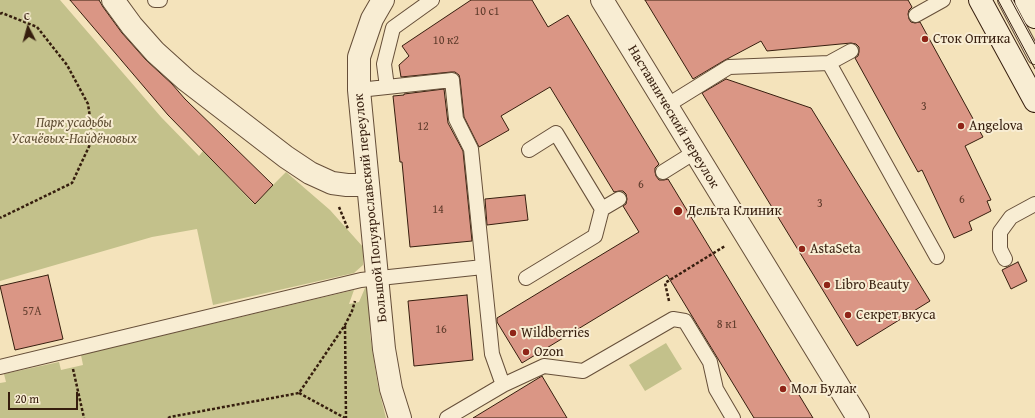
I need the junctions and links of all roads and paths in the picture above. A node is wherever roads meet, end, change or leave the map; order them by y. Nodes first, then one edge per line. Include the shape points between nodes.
1 (113, 0) edge
2 (155, 0) edge
3 (160, 0) edge
4 (383, 0) edge
5 (432, 0) edge
6 (602, 0) edge
7 (943, 0) edge
8 (980, 0) edge
9 (1005, 0) edge
10 (0, 14) edge
11 (916, 15) dead end
12 (851, 51) dead end
13 (1035, 57) edge
14 (829, 63) junction
15 (386, 87) junction
16 (359, 90) junction
17 (1035, 101) edge
18 (666, 106) junction
19 (529, 150) dead end
20 (695, 152) junction
21 (663, 172) dead end
22 (367, 185) junction
23 (619, 199) dead end
24 (1035, 204) edge
25 (602, 209) junction
26 (0, 218) edge
27 (726, 245) dead end
28 (937, 257) dead end
29 (1005, 258) dead end
30 (483, 267) junction
31 (526, 278) dead end
32 (369, 279) junction
33 (673, 319) junction
34 (346, 326) junction
35 (69, 351) junction
36 (0, 367) edge
37 (504, 385) junction
38 (299, 394) junction
39 (84, 418) edge
40 (168, 418) edge
41 (346, 418) edge
42 (400, 418) edge
43 (447, 418) edge
44 (734, 418) edge
45 (858, 418) edge

1 - 22 street via 154,52 286,157 310,173 332,183
2 - 3 lane
4 - 16 street, Большой Полуярославский переулок via 372,19 359,57
5 - 15 lane via 393,28 384,64
6 - 18 street, Наставнический переулок
7 - 11 lane
8 - 17 street
9 - 13 lane
10 - 26 path via 37,27 67,65 88,104 93,138 72,183
12 - 14 lane
14 - 18 lane via 729,67
14 - 28 lane
15 - 16 lane
15 - 30 lane via 452,80 456,119 471,149
16 - 22 street, Большой Полуярославский переулок
18 - 20 street, Наставнический переулок
19 - 25 lane via 556,133
20 - 21 lane
20 - 45 street, Наставнический переулок
22 - 32 street, Большой Полуярославский переулок
23 - 25 lane
24 - 29 lane via 1011,217 1000,232 1000,249
25 - 31 lane via 595,236
27 - 33 path via 665,283
30 - 32 lane
30 - 37 lane via 492,354
32 - 34 path
32 - 35 lane
32 - 42 street, Большой Полуярославский переулок via 391,388
33 - 37 lane via 583,371 544,366
33 - 44 lane via 685,321 710,362 716,389
34 - 38 path
34 - 41 path
35 - 36 lane
35 - 39 path
37 - 43 lane
38 - 40 path
38 - 41 path

